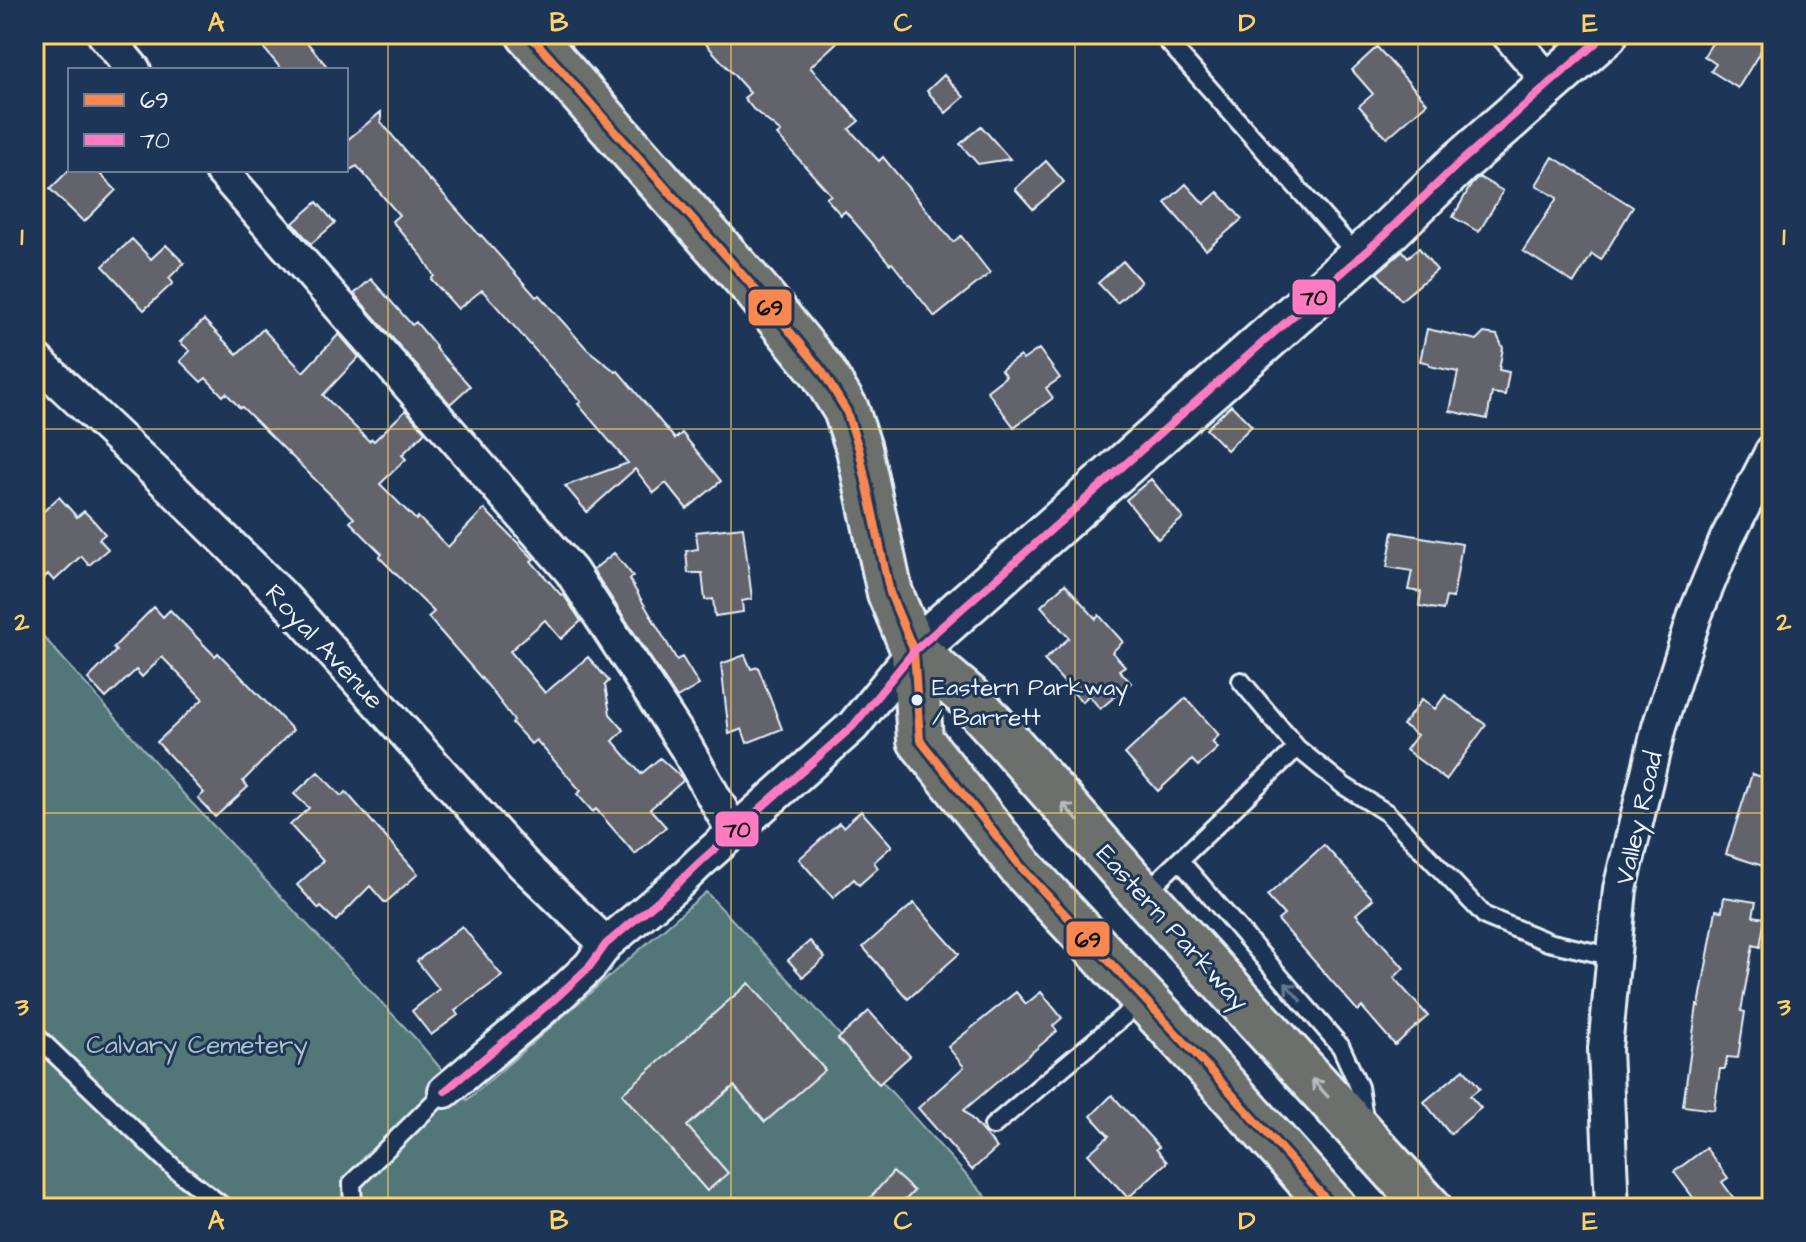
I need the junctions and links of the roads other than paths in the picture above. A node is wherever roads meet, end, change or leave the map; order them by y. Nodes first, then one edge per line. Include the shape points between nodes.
1 (104, 34) edge
2 (529, 34) edge
3 (1161, 34) edge
4 (1508, 34) edge
5 (1606, 34) edge
6 (132, 68) edge
7 (1550, 82) junction
8 (223, 172) edge
9 (1359, 257) junction
10 (34, 358) edge
11 (1772, 451) edge
12 (914, 651) junction
13 (1241, 681) dead end
14 (1297, 748) junction
15 (734, 833) junction
16 (1180, 861) junction
17 (1143, 894) junction
18 (606, 944) junction
19 (1614, 957) junction
20 (1144, 999) junction
21 (34, 1034) edge
22 (445, 1091) joint
23 (993, 1126) dead end
24 (1358, 1131) junction
25 (225, 1208) edge
26 (353, 1208) edge
27 (1334, 1208) edge
28 (1429, 1208) edge
29 (1612, 1208) edge

1 - 6 street
2 - 12 main road, Eastern Parkway via 822,371 846,410 859,449 890,593
3 - 9 lane
4 - 7 street
5 - 7 street
7 - 9 street
8 - 15 street via 571,571 686,747
9 - 12 street
10 - 18 street, Royal Avenue via 281,595 523,864
11 - 19 street, Valley Road via 1695,615 1659,727 1620,889
12 - 15 street via 853,726
17 -> 12 main road, Eastern Parkway via 967,696
12 - 20 main road, Eastern Parkway via 920,740 1021,867
13 - 14 lane
14 - 16 lane
14 - 19 lane via 1387,813 1485,916 1548,942
15 - 18 street
16 - 17 lane
24 -> 16 lane via 1364,1118 1359,1087 1341,1047
24 -> 17 main road, Eastern Parkway
18 - 22 street via 557,997
19 - 29 street, Valley Road via 1605,1049
20 - 23 lane
20 - 27 main road, Eastern Parkway
21 - 25 lane via 176,1170
22 - 26 lane via 352,1183
24 - 28 main road, Eastern Parkway

